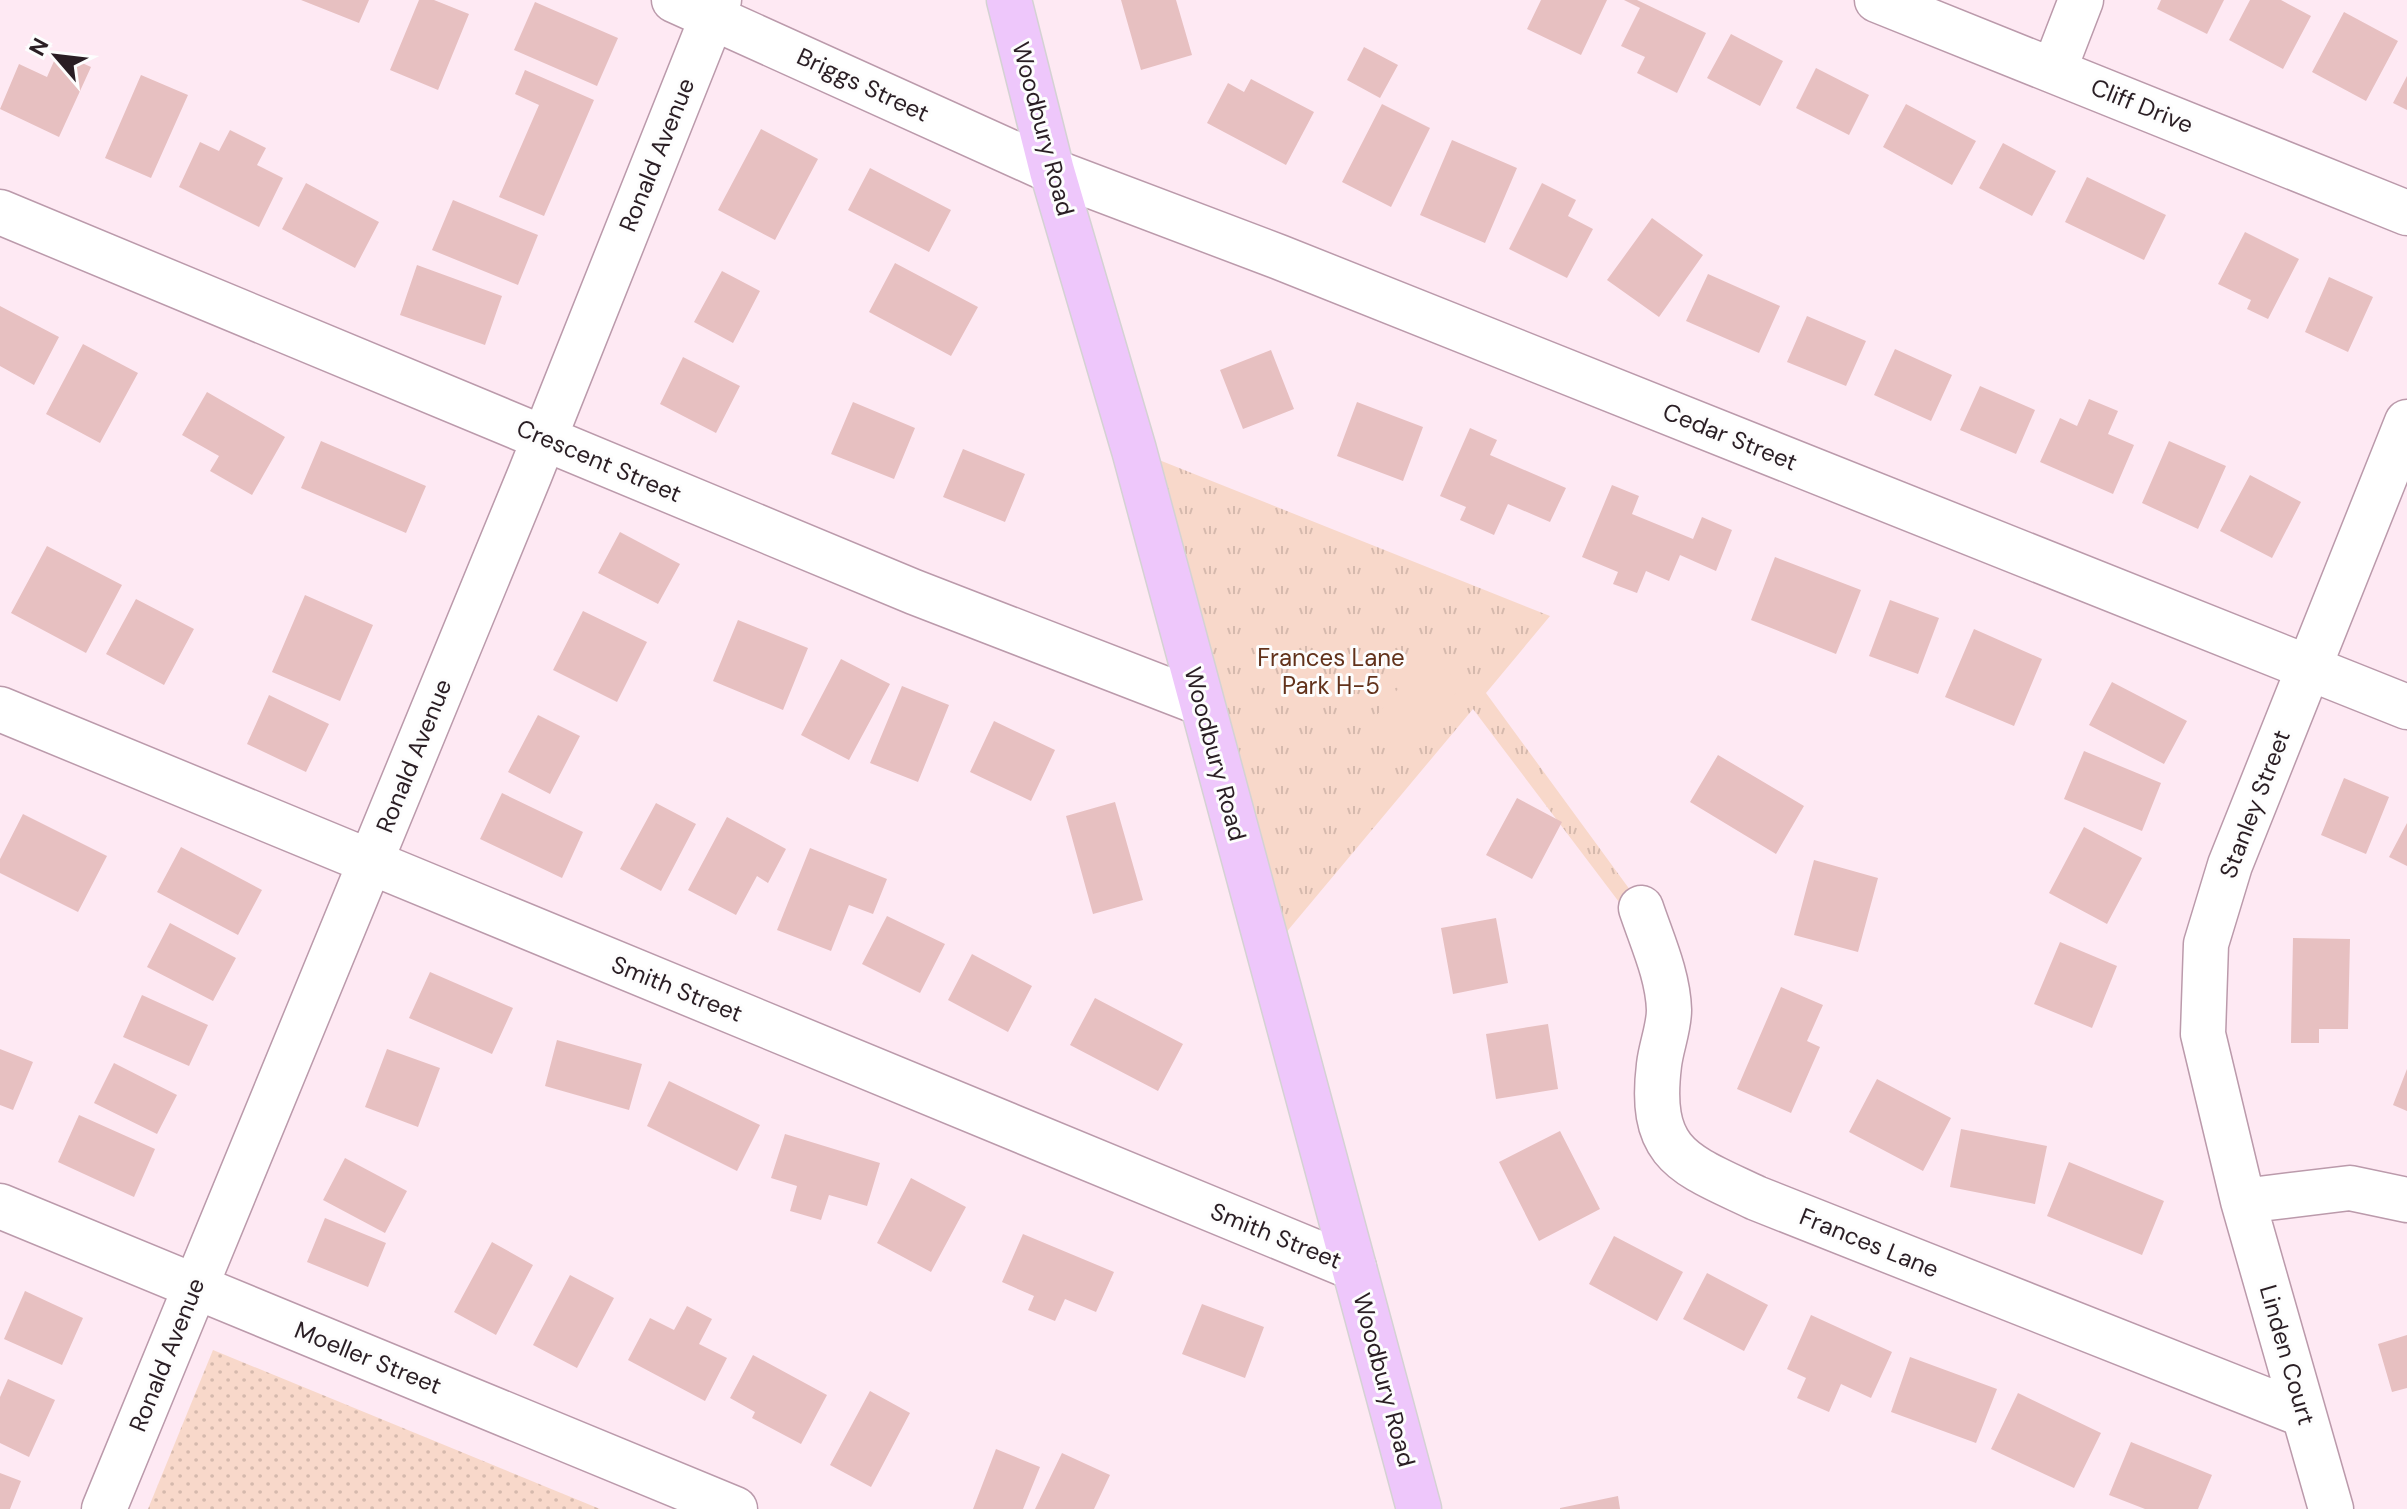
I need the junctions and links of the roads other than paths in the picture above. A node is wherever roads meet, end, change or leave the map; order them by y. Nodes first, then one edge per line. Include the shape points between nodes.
1 (1009, 0) edge
2 (1877, 0) edge
3 (2081, 0) edge
4 (702, 5) edge
5 (2054, 70) junction
6 (1052, 171) junction
7 (0, 212) edge
8 (2407, 213) edge
9 (2407, 422) edge
10 (544, 437) junction
11 (2308, 667) junction
12 (1201, 703) junction
13 (2407, 707) edge
14 (0, 709) edge
15 (371, 862) junction
16 (1641, 908) dead end
17 (2407, 1200) edge
18 (2243, 1201) junction
19 (0, 1206) edge
20 (1354, 1268) junction
21 (195, 1287) junction
22 (2304, 1415) junction
23 (104, 1509) edge
24 (735, 1509) edge
25 (1419, 1509) edge
26 (2331, 1509) edge

1 - 6 main road, Woodbury Road
2 - 5 street, Cliff Drive
3 - 5 street
4 - 6 street, Briggs Street
4 - 10 street, Ronald Avenue
5 - 8 street, Cliff Drive
6 - 11 street, Cedar Street
6 - 12 main road, Woodbury Road
7 - 10 street, Crescent Street
9 - 11 street, Stanley Street
10 - 12 street, Crescent Street via 914,592
10 - 15 street, Ronald Avenue
11 - 13 street, Cedar Street
11 - 18 street, Stanley Street via 2230,865 2206,944 2203,1034
12 - 20 main road, Woodbury Road
14 - 15 street, Smith Street
15 - 20 street, Smith Street
15 - 21 street, Ronald Avenue
16 - 22 street, Frances Lane via 1664,975 1669,1011 1658,1066 1658,1120 1668,1144 1690,1166 1771,1204
17 - 18 street via 2350,1188
18 - 22 street, Linden Court
19 - 21 street, Moeller Street
20 - 25 main road, Woodbury Road
21 - 23 street, Ronald Avenue
21 - 24 street, Moeller Street
22 - 26 street, Linden Court

